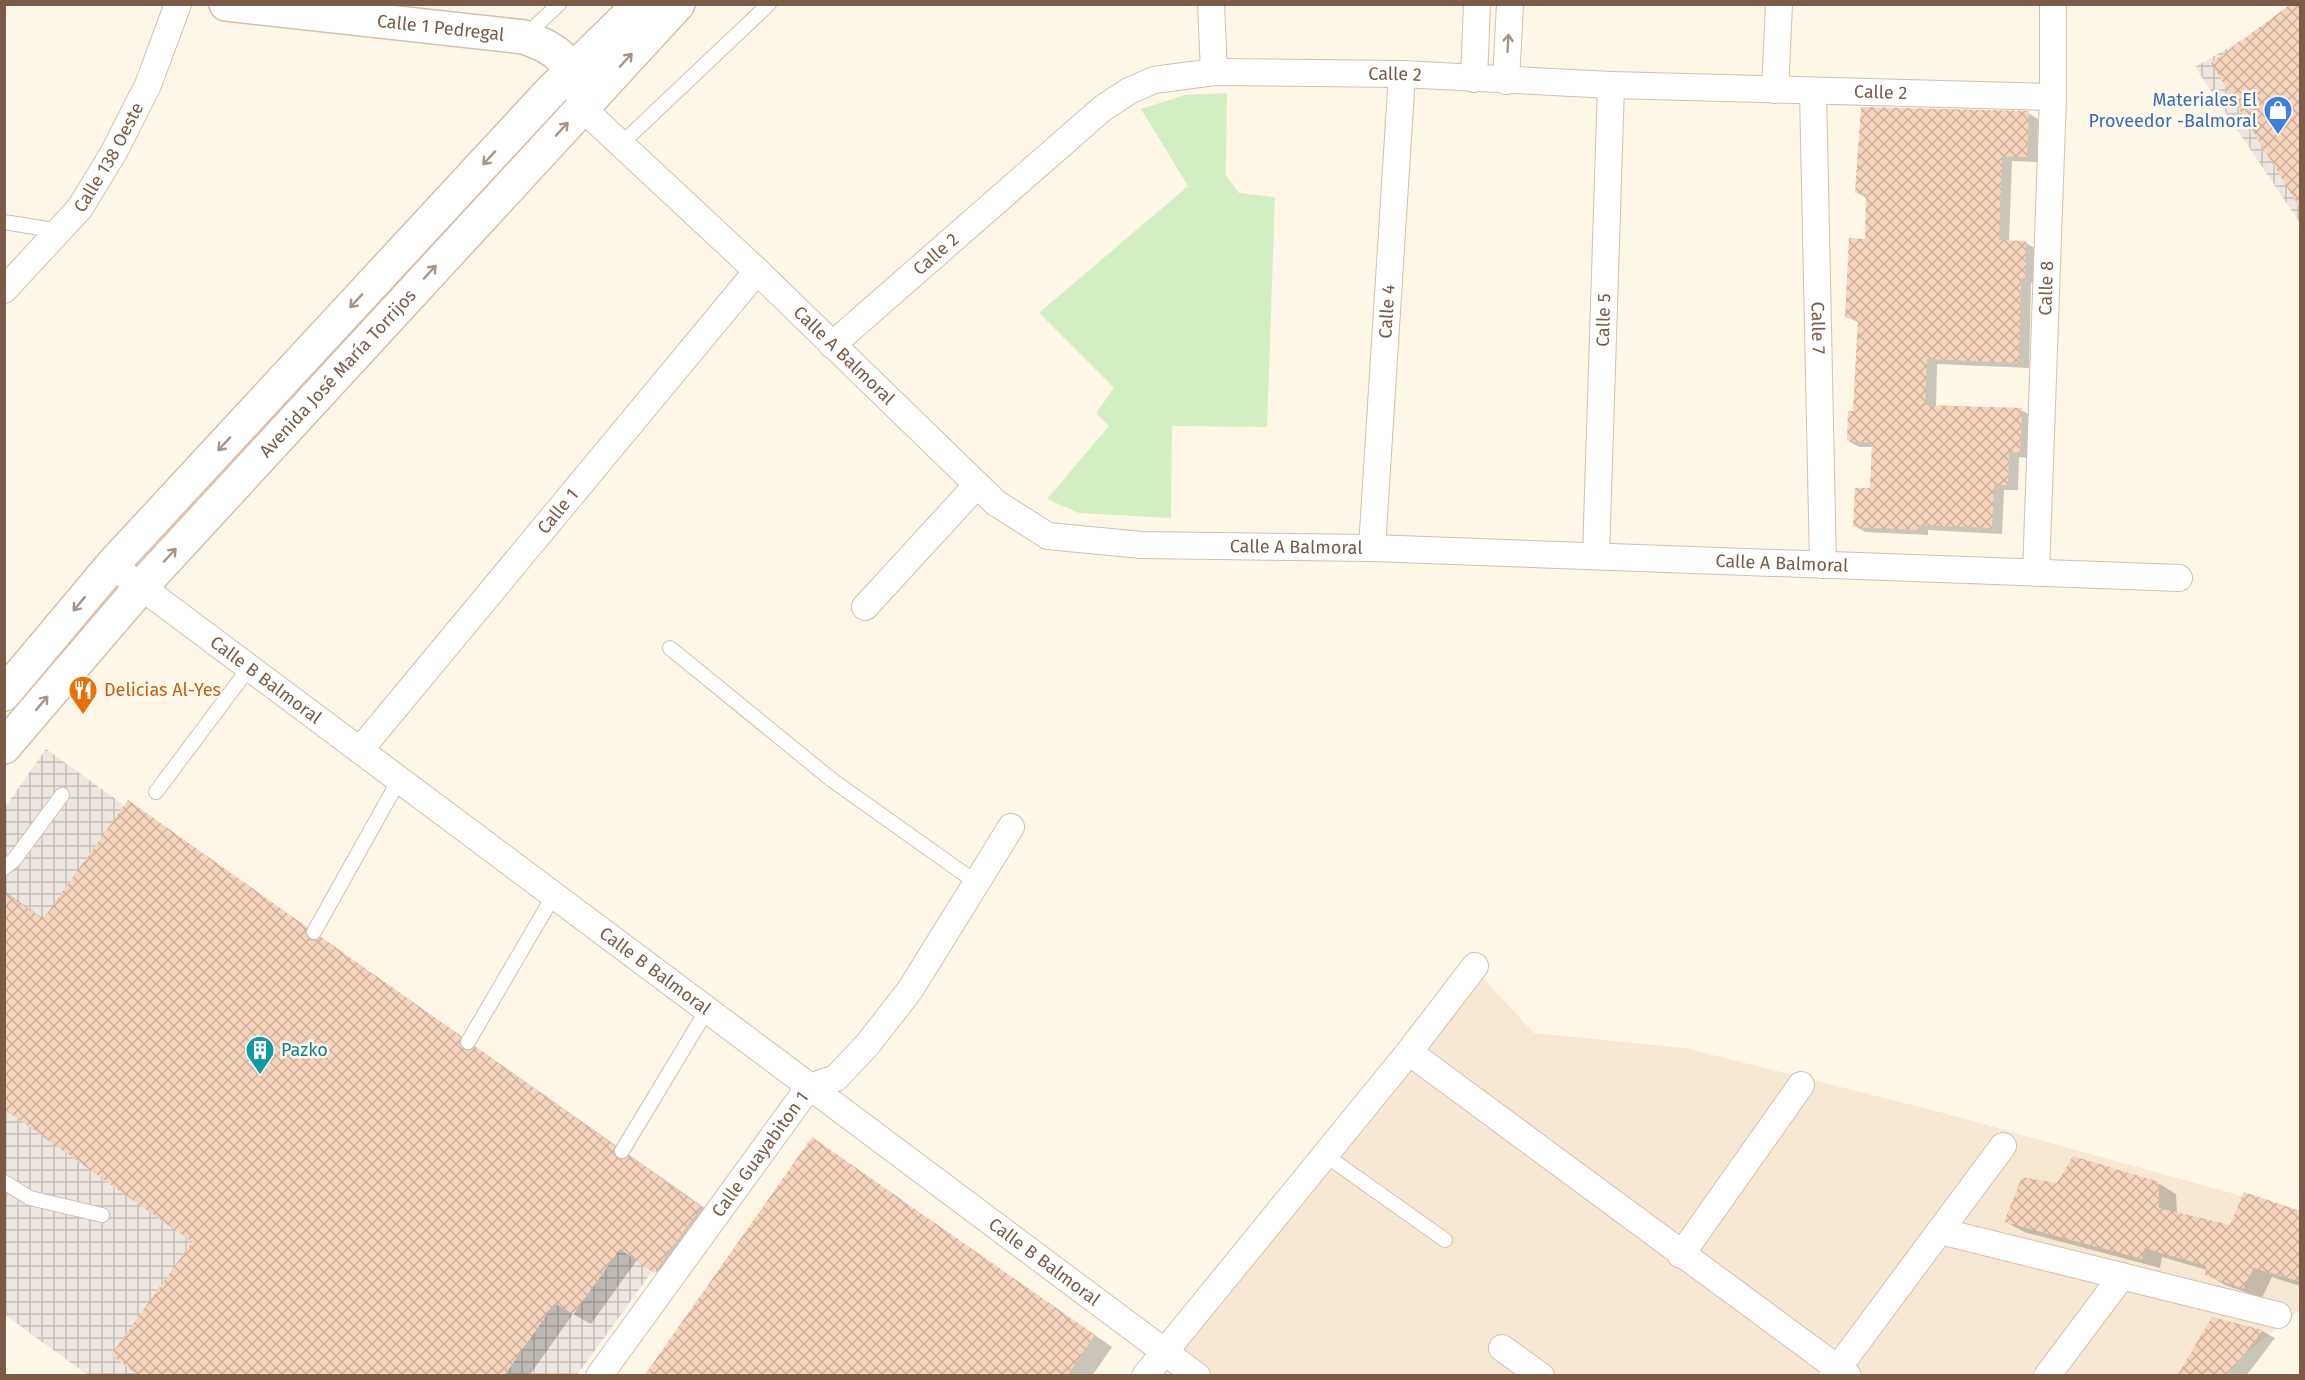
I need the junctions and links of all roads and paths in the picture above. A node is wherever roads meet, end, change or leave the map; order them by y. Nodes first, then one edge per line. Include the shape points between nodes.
1 (178, 4) edge
2 (226, 4) edge
3 (560, 4) edge
4 (640, 4) edge
5 (678, 4) edge
6 (770, 4) edge
7 (1211, 4) edge
8 (1477, 4) edge
9 (1510, 4) edge
10 (1779, 4) edge
11 (2052, 4) edge
12 (524, 37) junction
13 (572, 69) junction
14 (1214, 72) junction
15 (1402, 74) junction
16 (1474, 79) junction
17 (1506, 81) junction
18 (1611, 85) junction
19 (1775, 90) junction
20 (1813, 91) junction
21 (2053, 97) junction
22 (586, 103) junction
23 (620, 145) junction
24 (4, 222) edge
25 (59, 231) junction
26 (757, 271) junction
27 (4, 290) edge
28 (832, 345) junction
29 (978, 485) junction
30 (1372, 548) junction
31 (1596, 556) junction
32 (1823, 565) junction
33 (112, 566) junction
34 (2036, 573) junction
35 (2179, 578) dead end
36 (141, 588) junction
37 (866, 607) dead end
38 (670, 648) dead end
39 (249, 668) junction
40 (4, 694) edge
41 (4, 747) edge
42 (360, 750) junction
43 (399, 780) junction
44 (156, 792) dead end
45 (62, 795) dead end
46 (1011, 827) dead end
47 (4, 868) edge
48 (977, 883) junction
49 (554, 895) junction
50 (314, 932) dead end
51 (1475, 966) dead end
52 (707, 1010) junction
53 (468, 1042) dead end
54 (1409, 1052) junction
55 (1801, 1085) dead end
56 (809, 1087) junction
57 (2003, 1146) dead end
58 (622, 1151) dead end
59 (1325, 1155) junction
60 (4, 1182) edge
61 (102, 1215) dead end
62 (1940, 1231) junction
63 (1445, 1240) dead end
64 (1681, 1255) junction
65 (2122, 1276) junction
66 (2278, 1316) dead end
67 (1502, 1348) dead end
68 (1163, 1352) junction
69 (1840, 1373) edge
70 (599, 1376) edge
71 (1145, 1376) edge
72 (1197, 1376) edge
73 (1541, 1376) edge
74 (2048, 1376) edge

1 - 25 street, Calle 138 Oeste via 148,85 114,152 80,208
2 - 12 main road, Calle 1 Pedregal
3 - 12 lane
4 - 13 main road, Avenida José María Torrijos
22 -> 5 main road, Avenida José María Torrijos
6 - 23 lane
7 - 14 street
8 - 16 street
17 -> 9 street
10 - 19 street
11 - 21 street, Calle 8
12 - 13 main road, Calle 1 Pedregal via 561,54
13 - 22 main road, Calle 1 Pedregal
13 -> 33 main road, Avenida José María Torrijos
14 - 15 street, Calle 2
14 - 28 street, Calle 2 via 1154,80 1103,108
15 - 16 street, Calle 2
15 - 30 street, Calle 4
16 - 17 street, Calle 2
17 - 18 street, Calle 2
18 - 19 street, Calle 2
18 - 31 street, Calle 5
19 - 20 street, Calle 2
20 - 21 street, Calle 2
20 - 32 street, Calle 7
21 - 34 street, Calle 8
22 - 23 street, Calle A Balmoral via 594,119
36 -> 22 main road, Avenida José María Torrijos
23 - 26 street, Calle A Balmoral
24 - 25 lane
25 - 27 street, Calle 138 Oeste
26 - 28 street, Calle A Balmoral
26 - 42 street, Calle 1
28 - 29 street, Calle A Balmoral
29 - 30 street, Calle A Balmoral via 996,503 1047,536 1141,545
29 - 37 street
30 - 31 street, Calle A Balmoral
31 - 32 street, Calle A Balmoral
32 - 34 street, Calle A Balmoral
33 - 36 street, Calle B Balmoral
33 -> 40 main road, Avenida José María Torrijos
34 - 35 street, Calle A Balmoral
36 - 39 street, Calle B Balmoral
41 -> 36 main road, Avenida José María Torrijos
38 - 48 lane via 832,780
39 - 42 street, Calle B Balmoral
39 - 44 lane
42 - 43 street, Calle B Balmoral
43 - 49 street, Calle B Balmoral
43 - 50 lane
45 - 47 lane
46 - 48 street, Calle Guayabiton 1
48 - 56 street, Calle Guayabiton 1 via 910,990 868,1044 836,1078
49 - 52 street, Calle B Balmoral
49 - 53 lane
51 - 54 street
52 - 56 street, Calle B Balmoral
52 - 58 lane
54 - 59 street
54 - 64 street
55 - 64 street
56 - 68 street, Calle B Balmoral
56 - 70 street, Calle Guayabiton 1
57 - 62 street
59 - 63 lane
59 - 68 street
60 - 61 lane via 30,1198
62 - 65 street
62 - 69 street
64 - 69 street
65 - 66 street
65 - 74 street
67 - 73 street
68 - 71 street
68 - 72 street, Calle B Balmoral

